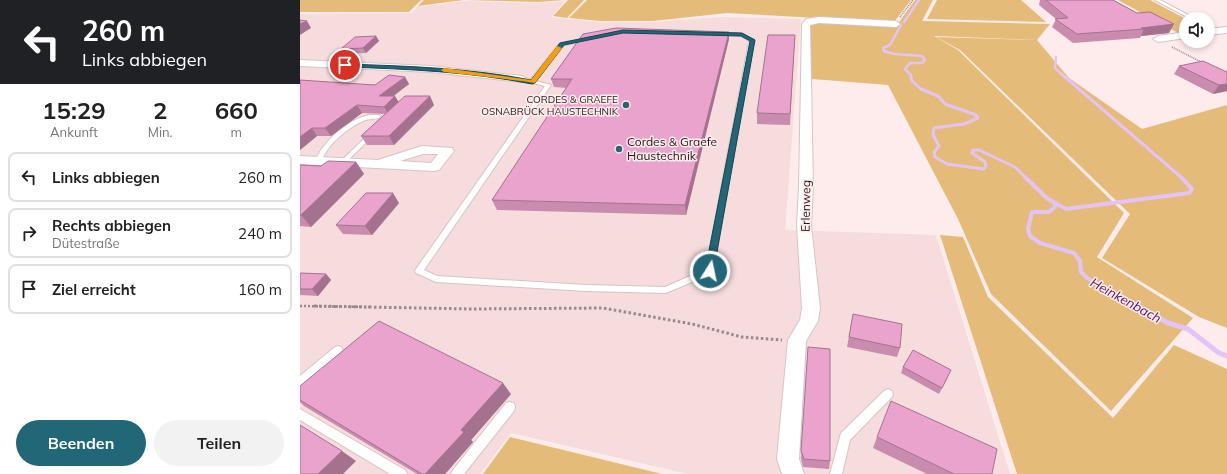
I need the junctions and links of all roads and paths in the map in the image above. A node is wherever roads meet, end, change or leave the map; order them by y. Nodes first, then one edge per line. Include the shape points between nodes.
1 (913, 0) edge
2 (1157, 0) edge
3 (1180, 12) edge
4 (896, 24) joint
5 (1227, 30) edge
6 (1215, 32) edge
7 (716, 34) edge
8 (1179, 36) edge
9 (597, 38) edge
10 (1158, 39) joint
11 (300, 64) edge
12 (317, 64) junction
13 (1204, 64) edge
14 (300, 75) edge
15 (527, 81) junction
16 (378, 117) dead end
17 (377, 129) edge
18 (300, 160) edge
19 (318, 161) junction
20 (343, 162) junction
21 (379, 164) dead end
22 (300, 306) edge
23 (796, 340) junction
24 (338, 350) dead end
25 (300, 382) edge
26 (888, 394) dead end
27 (510, 406) dead end
28 (300, 414) edge
29 (401, 474) edge
30 (457, 474) edge
31 (793, 474) edge
32 (836, 474) edge

1 - 4 path
2 - 3 lane
4 - 23 street, Erlenweg via 819,20 806,24 804,225 811,308 809,321
5 - 6 street
7 - 15 lane via 742,35 752,40 710,271 666,290 436,279 420,271 548,86
8 - 10 street
9 - 15 lane via 562,44
10 - 13 path
11 - 12 street
12 - 14 street
12 - 15 street via 431,68
16 - 19 lane via 363,118 356,122 333,140
17 - 20 lane
18 - 19 street
19 - 20 street
20 - 21 street
22 - 23 path via 603,308 692,324 742,337
23 - 31 street via 788,459
24 - 25 lane
26 - 32 lane via 845,437
27 - 30 lane
28 - 29 lane

